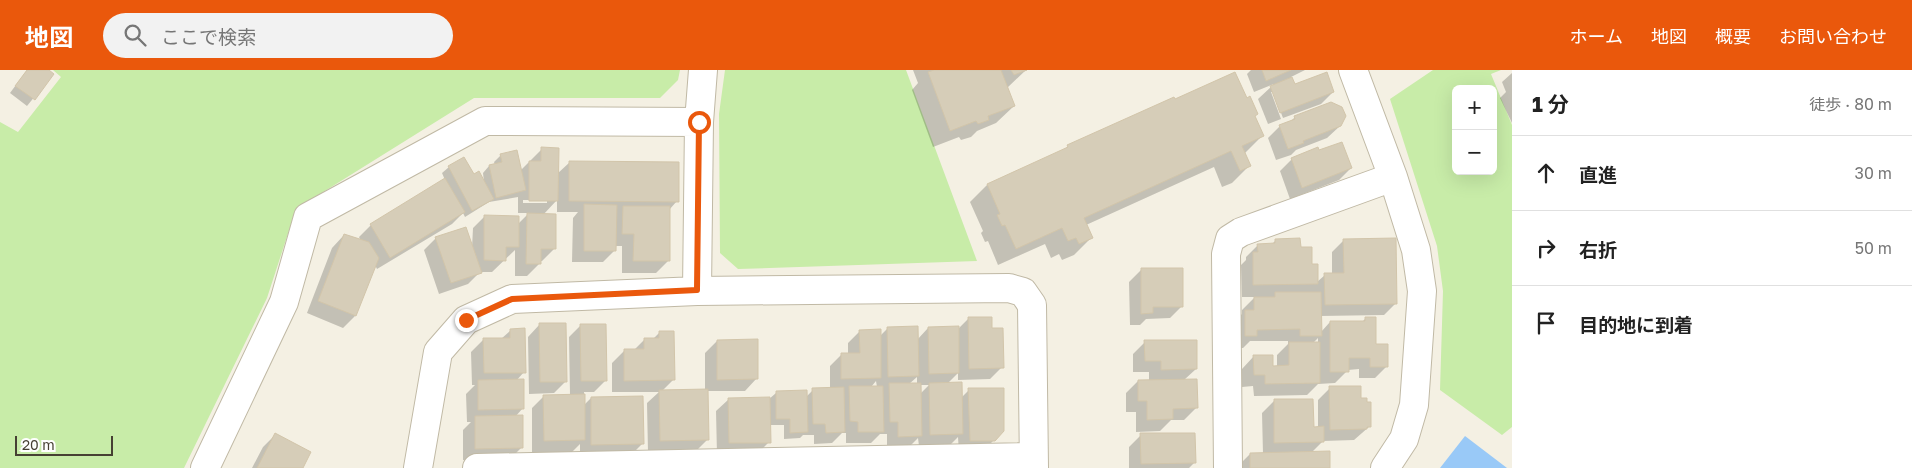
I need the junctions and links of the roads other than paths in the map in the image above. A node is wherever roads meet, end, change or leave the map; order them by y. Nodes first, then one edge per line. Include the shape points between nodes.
1 (703, 70) edge
2 (1353, 70) edge
3 (699, 122) junction
4 (1393, 176) junction
5 (697, 290) junction
6 (1034, 462) edge
7 (205, 468) edge
8 (418, 468) edge
9 (477, 468) edge
10 (1228, 468) edge
11 (1384, 468) edge

1 - 3 street
2 - 4 street
3 - 5 street
3 - 7 street via 485,121 308,217 284,302
4 - 10 street via 1241,232 1230,239 1226,254
4 - 11 street via 1416,250 1422,291 1414,405 1404,439
5 - 6 street via 1009,288 1023,292 1032,305
5 - 8 street via 512,299 466,320 438,352
6 - 9 street

